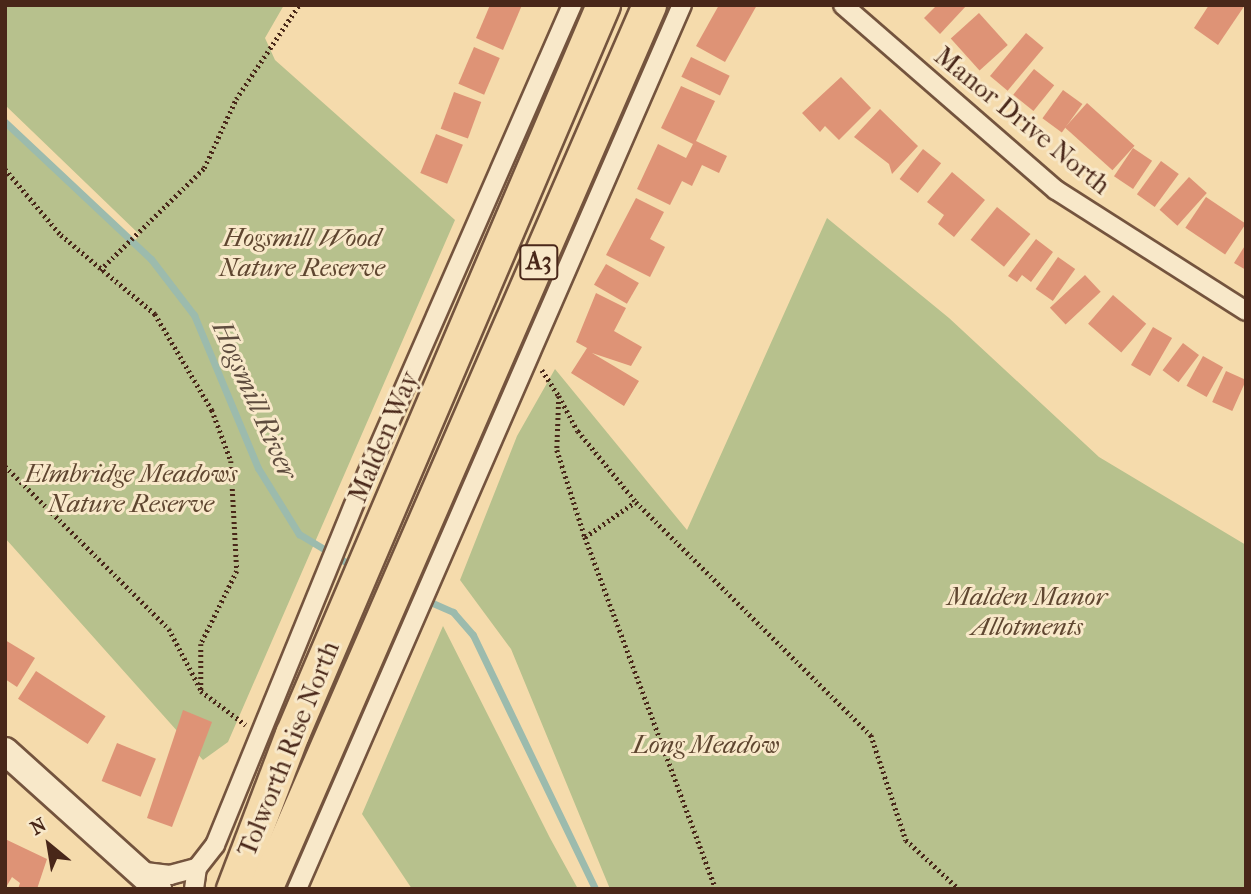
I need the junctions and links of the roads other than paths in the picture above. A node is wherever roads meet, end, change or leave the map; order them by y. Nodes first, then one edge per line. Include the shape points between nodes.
1 (572, 5) edge
2 (603, 5) edge
3 (649, 5) edge
4 (682, 5) edge
5 (843, 5) edge
6 (1246, 311) edge
7 (374, 498) junction
8 (437, 530) junction
9 (332, 602) junction
10 (393, 631) junction
11 (5, 751) edge
12 (197, 868) junction
13 (151, 880) edge
14 (194, 889) edge
15 (233, 889) edge
16 (265, 889) edge
17 (297, 889) edge

1 - 7 street, Malden Way
2 - 7 highway, Malden Way / A3
3 - 8 highway, A3
4 - 8 street via 533,356
5 - 6 street, Manor Drive North via 1056,190
7 - 9 highway, Malden Way / A3
8 - 10 highway, A3
9 - 12 street, Malden Way via 260,729 215,845
9 - 15 highway, Tolworth Rise North / A3
10 - 16 highway, A3
10 - 17 street
11 - 13 street
12 - 13 street
12 - 14 street, Malden Way

